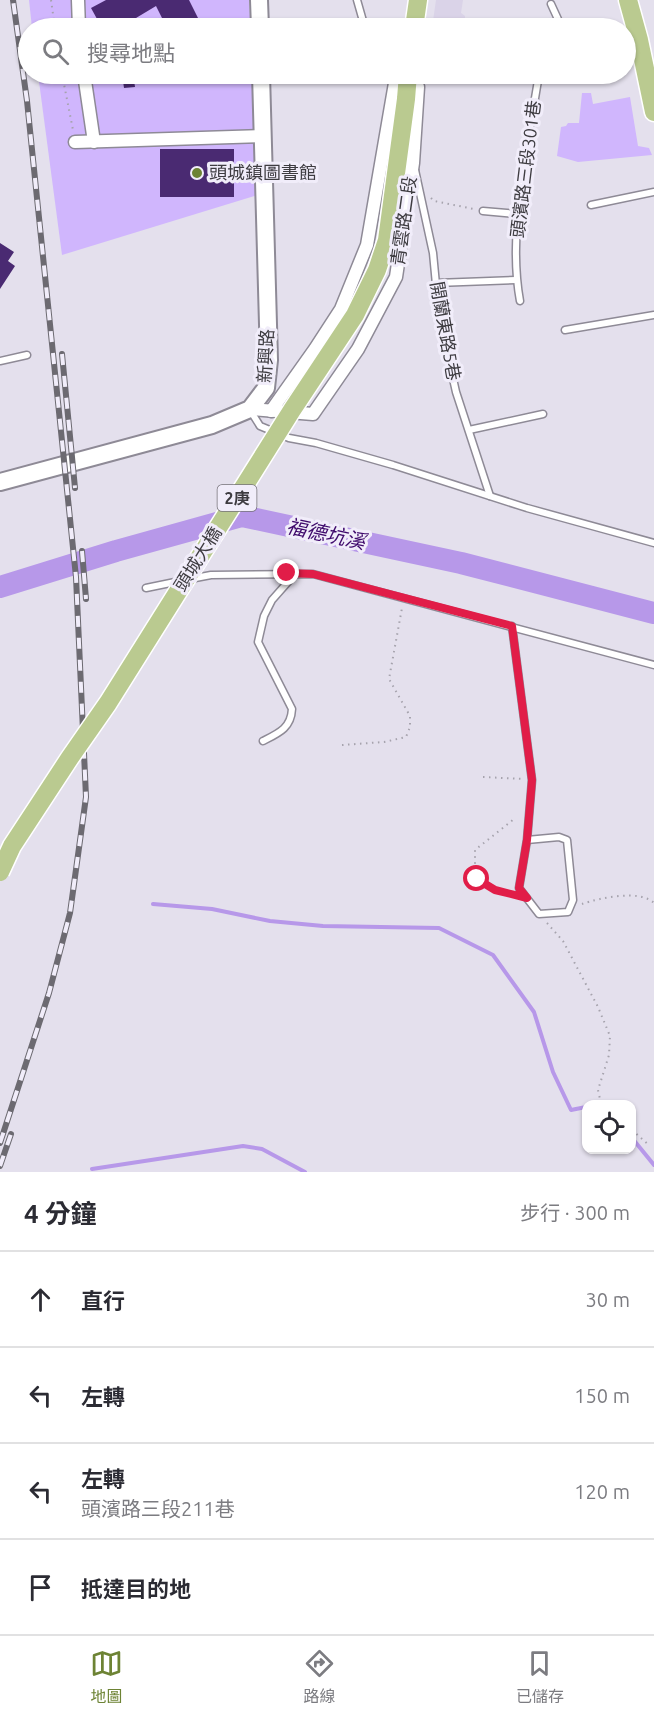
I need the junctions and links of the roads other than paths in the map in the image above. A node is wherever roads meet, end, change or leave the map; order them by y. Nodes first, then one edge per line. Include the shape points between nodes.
1 (78, 0) edge
2 (259, 0) edge
3 (357, 0) edge
4 (418, 0) edge
5 (628, 0) edge
6 (551, 4) dead end
7 (79, 18) edge
8 (260, 18) edge
9 (362, 18) edge
10 (415, 18) edge
11 (557, 18) edge
12 (632, 18) edge
13 (636, 41) edge
14 (85, 84) edge
15 (261, 84) edge
16 (395, 84) edge
17 (407, 84) edge
18 (416, 84) edge
19 (537, 84) edge
20 (654, 112) edge
21 (262, 136) junction
22 (75, 142) road end
23 (94, 142) junction
24 (413, 163) junction
25 (654, 192) edge
26 (591, 204) dead end
27 (483, 211) road end
28 (517, 214) junction
29 (516, 280) junction
30 (436, 283) junction
31 (520, 301) dead end
32 (654, 315) edge
33 (565, 330) dead end
34 (27, 355) dead end
35 (0, 361) edge
36 (249, 409) junction
37 (271, 411) junction
38 (543, 414) dead end
39 (469, 430) junction
40 (0, 482) edge
41 (490, 496) junction
42 (654, 543) edge
43 (295, 573) junction
44 (146, 588) dead end
45 (512, 626) junction
46 (654, 665) edge
47 (264, 741) dead end
48 (527, 840) junction
49 (0, 872) edge

1 - 7 street
2 - 8 street
3 - 9 lane
4 - 10 main road
5 - 12 main road
6 - 11 lane
13 - 20 main road
14 - 23 street
15 - 21 street, 新興路
16 - 37 street, 青雲路二段 via 367,245 341,309
17 - 49 main road, 頭城大橋 / 2庚, bridge via 387,240 355,315 108,703 12,846
18 - 24 street, 青雲路二段
19 - 28 lane, 頭濱路三段301巷
21 - 23 street
21 - 36 street, 新興路 via 269,360 266,388
22 - 23 street
24 - 30 lane, 開蘭東路5巷
24 - 37 street, 青雲路二段 via 396,277 358,349 314,414
25 - 26 lane
27 - 28 lane
28 - 29 lane, 頭濱路三段301巷
29 - 30 lane
29 - 31 lane, 頭濱路三段301巷
30 - 39 lane, 開蘭東路5巷 via 439,316 456,392
32 - 33 lane
34 - 35 lane
36 - 37 street, 青雲路二段
36 - 40 street via 212,425
36 - 41 lane via 260,426 289,438
38 - 39 lane
39 - 41 lane, 開蘭東路5巷
41 - 42 lane
43 - 44 lane via 211,575
43 - 45 lane via 313,574
43 - 47 lane via 272,600 258,642 292,709 292,717 283,731
45 - 46 lane
45 - 48 lane via 532,780
48 - 48 lane via 519,888 539,914 568,912 573,900 567,840

